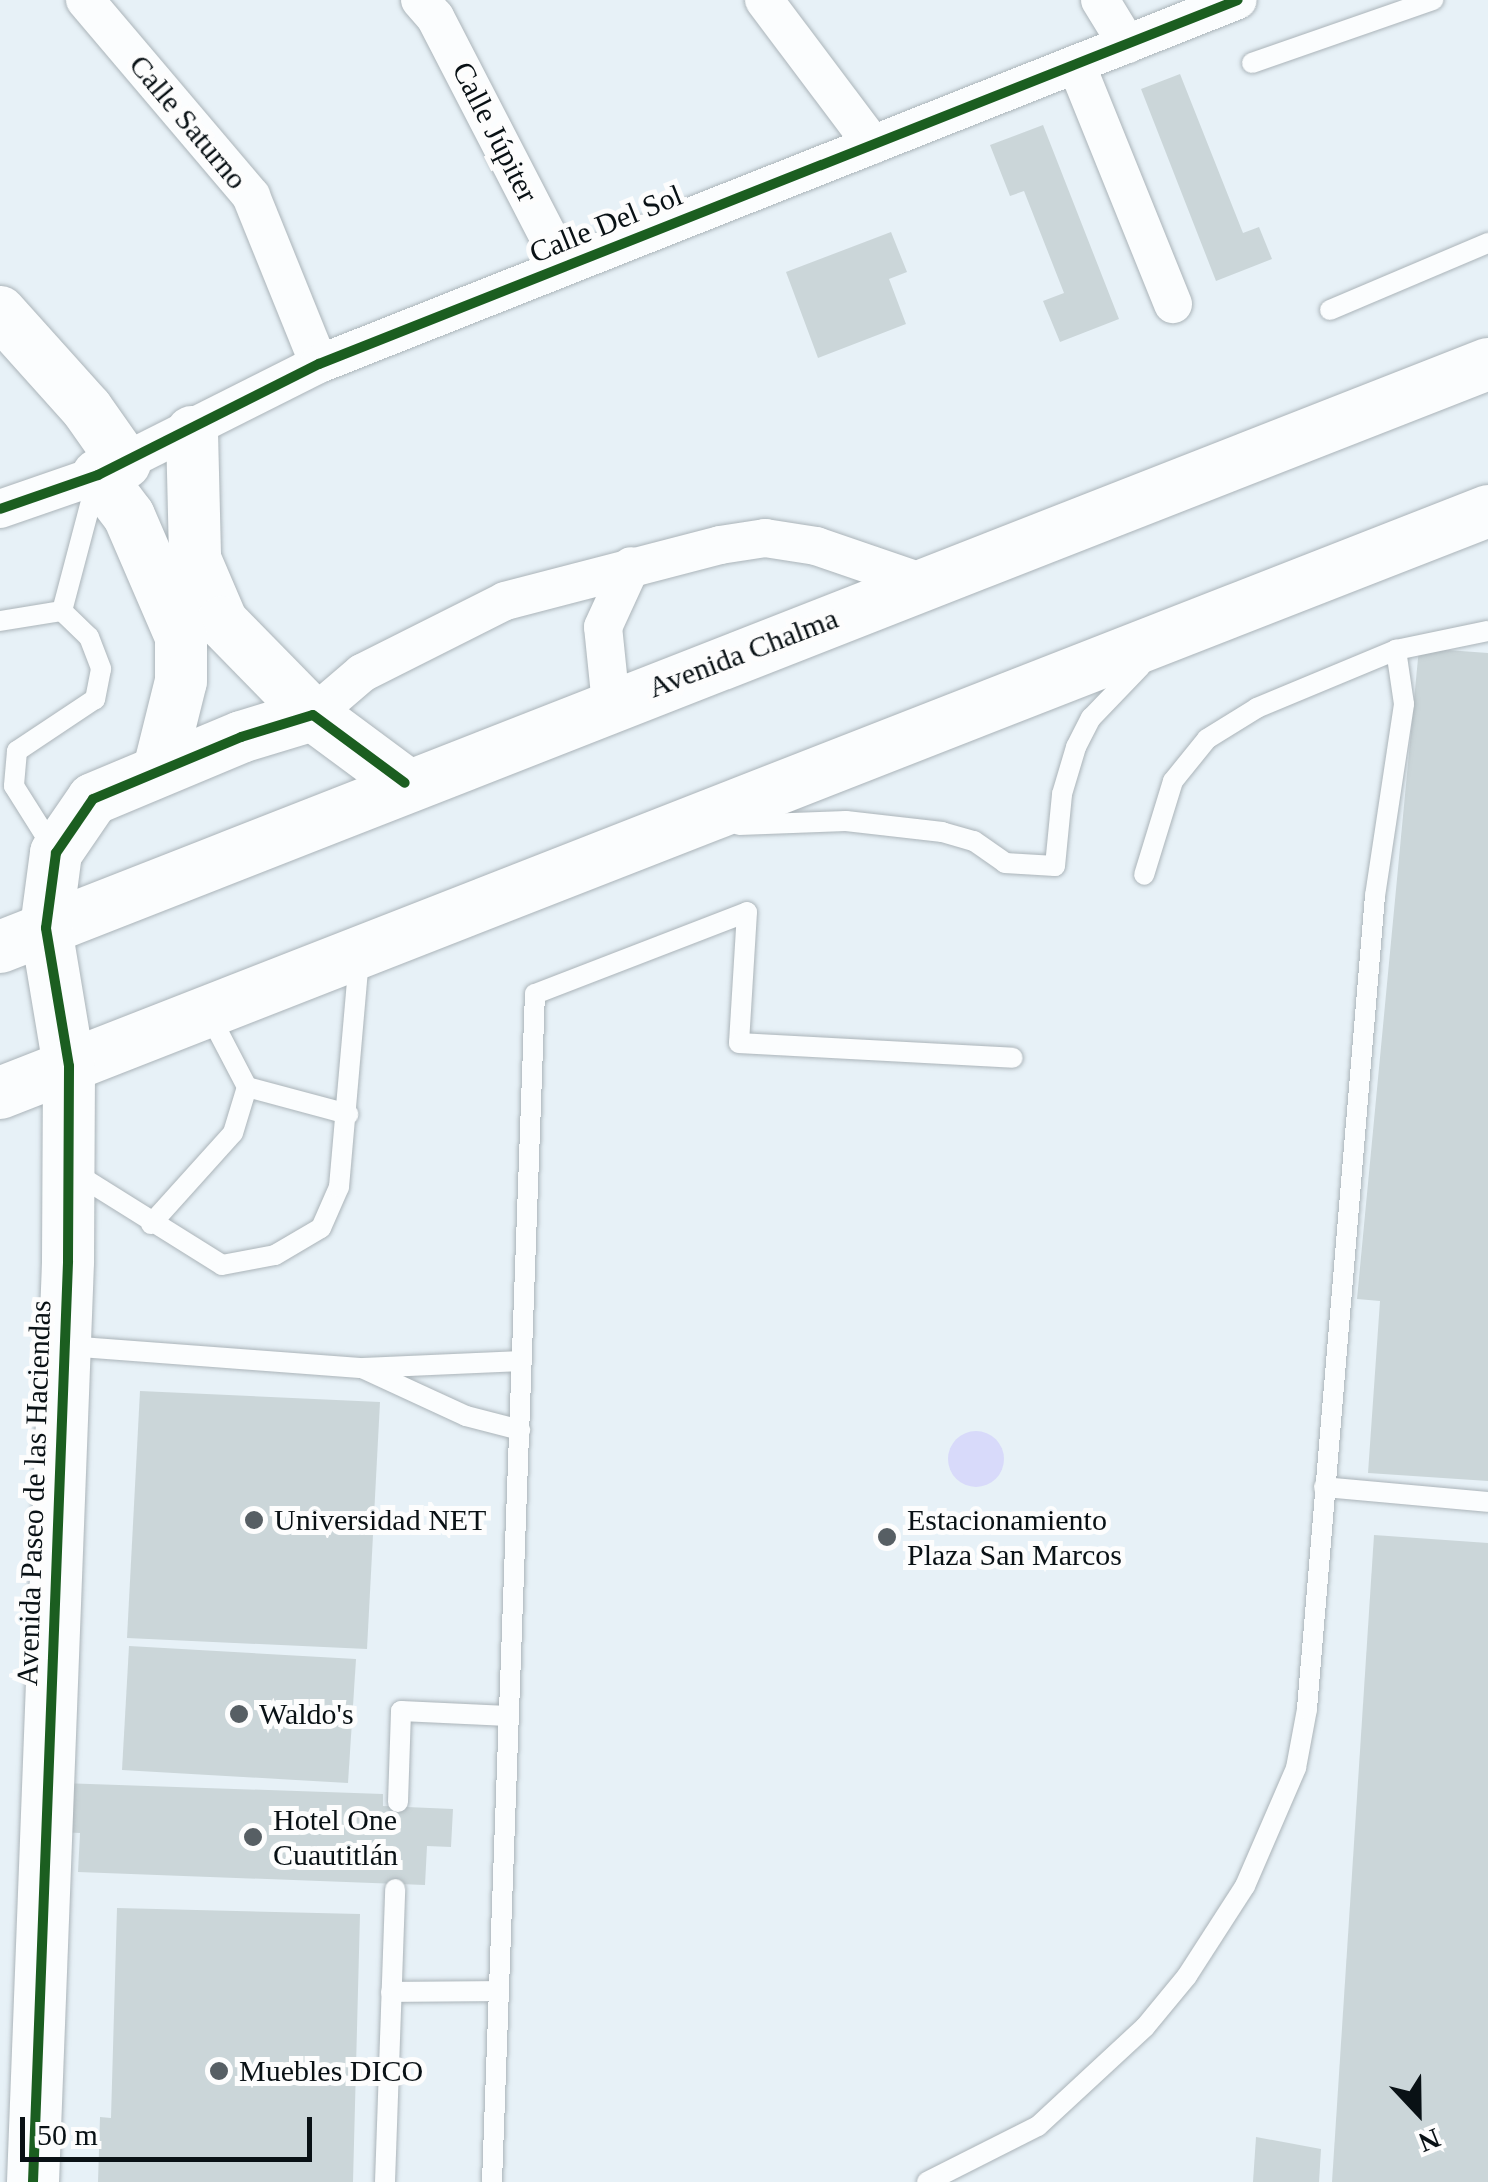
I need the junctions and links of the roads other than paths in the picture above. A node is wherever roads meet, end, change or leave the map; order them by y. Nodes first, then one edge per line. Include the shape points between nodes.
1 (85, 0) edge
2 (420, 0) edge
3 (764, 0) edge
4 (1100, 0) edge
5 (1238, 0) edge
6 (1432, 0) edge
7 (1128, 44) junction
8 (1252, 63) dead end
9 (1076, 64) junction
10 (873, 145) junction
11 (1488, 242) edge
12 (564, 267) junction
13 (1172, 304) dead end
14 (1330, 310) dead end
15 (0, 312) edge
16 (319, 364) junction
17 (1488, 364) edge
18 (192, 432) junction
19 (111, 469) junction
20 (0, 510) edge
21 (1488, 511) edge
22 (632, 566) junction
23 (924, 583) junction
24 (62, 611) junction
25 (0, 621) edge
26 (1194, 627) junction
27 (1488, 631) edge
28 (1396, 650) junction
29 (611, 704) junction
30 (313, 715) junction
31 (159, 769) junction
32 (406, 783) junction
33 (625, 844) junction
34 (56, 853) junction
35 (1144, 875) dead end
36 (23, 938) edge
37 (360, 950) junction
38 (207, 1011) junction
39 (1013, 1058) dead end
40 (69, 1066) junction
41 (247, 1088) junction
42 (0, 1093) edge
43 (348, 1114) junction
44 (69, 1169) junction
45 (151, 1224) junction
46 (65, 1346) junction
47 (522, 1360) junction
48 (363, 1368) junction
49 (520, 1430) junction
50 (1324, 1487) junction
51 (1488, 1502) edge
52 (508, 1716) junction
53 (398, 1802) dead end
54 (395, 1888) dead end
55 (498, 1991) junction
56 (392, 1992) junction
57 (33, 2182) edge
58 (385, 2182) edge
59 (492, 2182) edge
60 (926, 2182) edge

1 - 16 street, Calle Saturno via 251,196
2 - 12 street, Calle Júpiter via 436,17
3 - 10 street
4 - 7 street
5 - 7 street, Calle Del Sol
6 - 8 lane
7 - 9 street, Calle Del Sol
9 - 10 street, Calle Del Sol
9 - 13 street
10 - 12 street, Calle Del Sol
11 - 14 lane
12 - 16 street, Calle Del Sol
15 - 19 main road via 87,408
16 - 18 street, Calle Del Sol
17 - 23 main road, Avenida Chalma
18 - 19 street, Calle Del Sol
18 - 30 main road via 195,559 222,622
19 - 20 street, Calle Del Sol
19 - 24 lane
19 - 31 main road via 181,637 182,681
21 - 26 main road
22 - 23 street via 765,538 816,546
22 - 29 street via 603,627
22 - 30 street via 488,609 362,673
23 - 29 main road, Avenida Chalma
24 - 25 lane
24 - 34 lane via 88,637 101,669 94,699 17,751 14,786
26 - 33 main road
26 - 33 lane via 1123,679 1091,718 1062,794 1055,866 1005,863 974,841 942,832 846,821 759,822
27 - 28 lane
28 - 35 lane via 1256,708 1207,739 1172,781
28 - 50 lane via 1404,704 1375,896
29 - 32 main road, Avenida Chalma
30 - 31 main road
30 - 32 main road
31 - 34 main road via 94,799
32 - 36 main road, Avenida Chalma
33 - 37 main road
34 - 36 main road, Avenida Paseo de las Haciendas
36 - 40 main road, Avenida Paseo de las Haciendas
37 - 38 main road
37 - 43 lane
38 - 40 main road
38 - 41 lane
39 - 47 lane via 739,1043 747,912 534,994
40 - 42 main road
40 - 44 main road, Avenida Paseo de las Haciendas
41 - 43 lane
41 - 45 lane via 233,1133
43 - 45 lane via 339,1187 321,1228 275,1255 222,1264
44 - 45 lane
44 - 46 main road, Avenida Paseo de las Haciendas
46 - 48 lane
46 - 57 main road, Avenida Paseo de las Haciendas
47 - 48 lane
47 - 49 lane
48 - 49 lane via 466,1416
49 - 52 lane
50 - 51 lane
50 - 60 lane via 1307,1710 1296,1768 1245,1886 1188,1976 1096,2079 1016,2140
52 - 53 lane via 401,1712
52 - 55 lane
54 - 56 lane
55 - 56 lane
55 - 59 lane
56 - 58 lane

